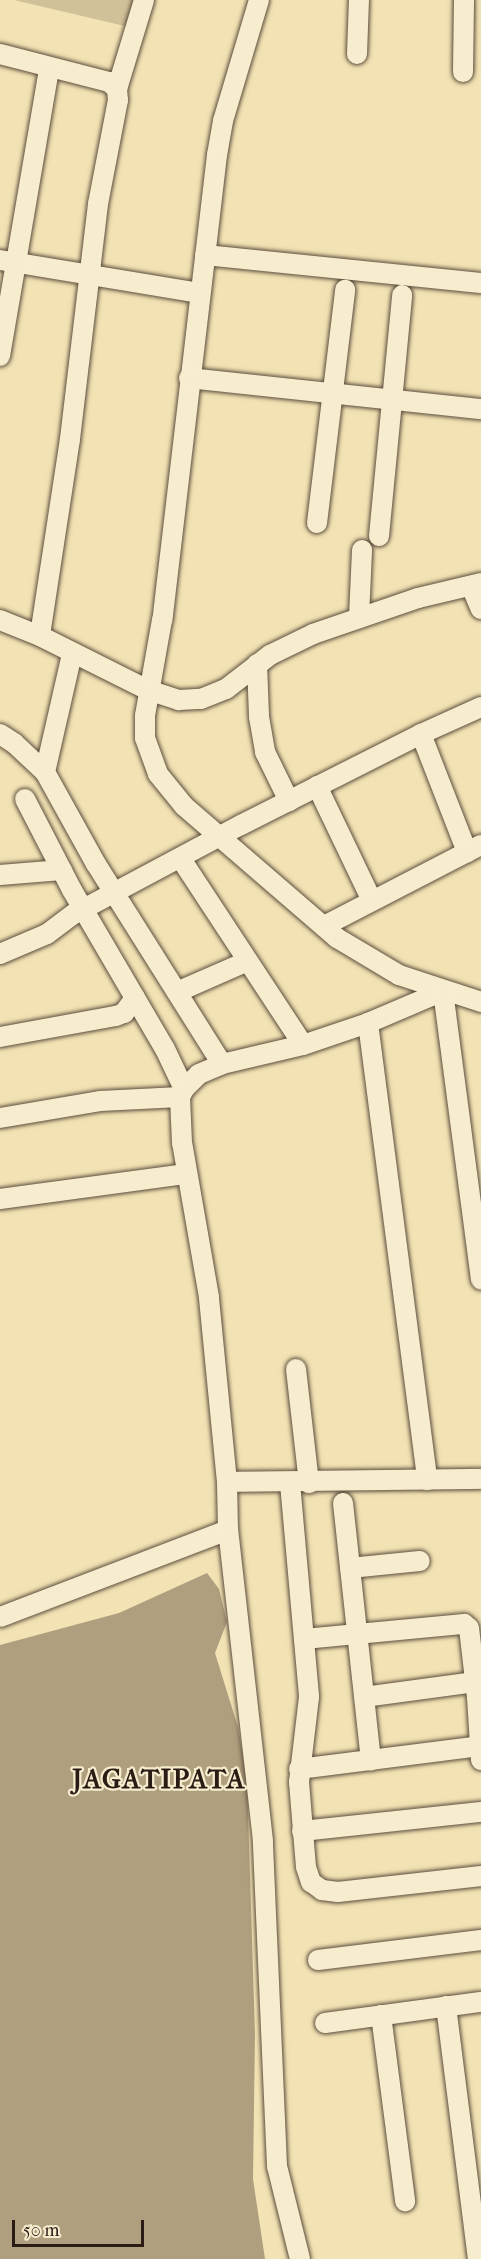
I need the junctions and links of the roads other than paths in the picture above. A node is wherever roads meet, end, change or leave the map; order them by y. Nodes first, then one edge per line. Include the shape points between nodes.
1 (144, 0) edge
2 (259, 0) edge
3 (359, 0) edge
4 (464, 0) edge
5 (0, 54) edge
6 (357, 54) dead end
7 (49, 68) junction
8 (463, 72) dead end
9 (117, 88) junction
10 (205, 255) junction
11 (8, 262) edge
12 (89, 275) junction
13 (481, 283) edge
14 (345, 290) dead end
15 (200, 292) junction
16 (402, 295) dead end
17 (0, 356) edge
18 (189, 378) junction
19 (333, 393) junction
20 (390, 399) junction
21 (481, 409) edge
22 (317, 523) dead end
23 (378, 536) dead end
24 (362, 550) dead end
25 (476, 585) edge
26 (481, 609) edge
27 (359, 617) junction
28 (0, 620) edge
29 (40, 636) junction
30 (72, 654) junction
31 (258, 664) junction
32 (148, 690) junction
33 (481, 707) edge
34 (0, 734) edge
35 (421, 734) junction
36 (45, 772) junction
37 (316, 786) junction
38 (25, 799) dead end
39 (289, 801) junction
40 (218, 838) junction
41 (474, 848) edge
42 (181, 859) junction
43 (62, 870) junction
44 (0, 875) edge
45 (114, 894) junction
46 (372, 901) junction
47 (84, 909) junction
48 (324, 926) junction
49 (0, 954) edge
50 (248, 961) junction
51 (177, 992) junction
52 (443, 992) junction
53 (135, 998) junction
54 (481, 1002) edge
55 (368, 1023) junction
56 (0, 1037) edge
57 (303, 1045) junction
58 (222, 1064) junction
59 (182, 1093) junction
60 (0, 1118) edge
61 (186, 1174) junction
62 (0, 1199) edge
63 (481, 1280) edge
64 (296, 1369) dead end
65 (481, 1479) edge
66 (427, 1480) junction
67 (227, 1482) junction
68 (299, 1483) junction
69 (344, 1503) dead end
70 (228, 1530) junction
71 (420, 1561) dead end
72 (350, 1568) junction
73 (0, 1617) edge
74 (357, 1634) junction
75 (304, 1639) junction
76 (478, 1691) edge
77 (364, 1696) junction
78 (480, 1753) edge
79 (371, 1760) junction
80 (299, 1769) junction
81 (481, 1812) edge
82 (302, 1831) junction
83 (481, 1876) edge
84 (481, 1940) edge
85 (318, 1960) dead end
86 (481, 2002) edge
87 (446, 2006) junction
88 (381, 2015) junction
89 (325, 2023) dead end
90 (405, 2201) dead end
91 (300, 2259) edge
92 (478, 2259) edge

1 - 9 street
2 - 10 street via 223,121
3 - 6 street
4 - 8 street
5 - 7 street
7 - 9 street via 109,82
7 - 11 street
9 - 12 street
10 - 13 street
10 - 15 street
11 - 12 street
11 - 17 street
12 - 15 street
12 - 29 street via 68,461
14 - 19 street
15 - 18 street
16 - 20 street
18 - 19 street
18 - 32 street via 162,620
19 - 20 street
19 - 22 street
20 - 21 street
20 - 23 street
24 - 27 street
25 - 26 street
25 - 27 street
27 - 31 street via 314,634
28 - 29 street
29 - 30 street
30 - 32 street
30 - 36 street
31 - 32 street via 226,689 201,699 179,700
31 - 39 street via 259,717 265,752
32 - 40 street via 145,738 158,774
33 - 35 street
34 - 36 street
35 - 37 street
35 - 41 street
36 - 45 street
37 - 39 street
37 - 46 street
38 - 43 street
39 - 40 street
40 - 42 street
40 - 48 street
41 - 46 street
42 - 45 street
42 - 50 street
43 - 44 street
43 - 47 street
45 - 47 street
45 - 51 street
46 - 48 street
47 - 49 street via 46,934
47 - 53 street
48 - 52 street via 399,975
50 - 51 street
50 - 57 street
51 - 58 street
52 - 54 street
52 - 55 street
52 - 63 street
53 - 56 street via 124,1013 116,1016
53 - 59 street
55 - 57 street
55 - 66 street
57 - 58 street
58 - 59 street via 199,1074
59 - 60 street via 100,1101
59 - 61 street
61 - 62 street
61 - 67 street via 209,1297
64 - 68 street
65 - 66 street
66 - 68 street
67 - 68 street
67 - 70 street
68 - 75 street
69 - 72 street
70 - 73 street
70 - 91 street via 263,1841 277,2166
71 - 72 street
72 - 74 street
74 - 75 street
74 - 76 street via 464,1624 469,1628
74 - 77 street
75 - 80 street via 309,1697
76 - 77 street
76 - 78 street
77 - 79 street
78 - 79 street
79 - 80 street
80 - 82 street
81 - 82 street
82 - 83 street via 311,1882 322,1890 338,1892
84 - 85 street
86 - 87 street
87 - 88 street
87 - 92 street
88 - 89 street
88 - 90 street

